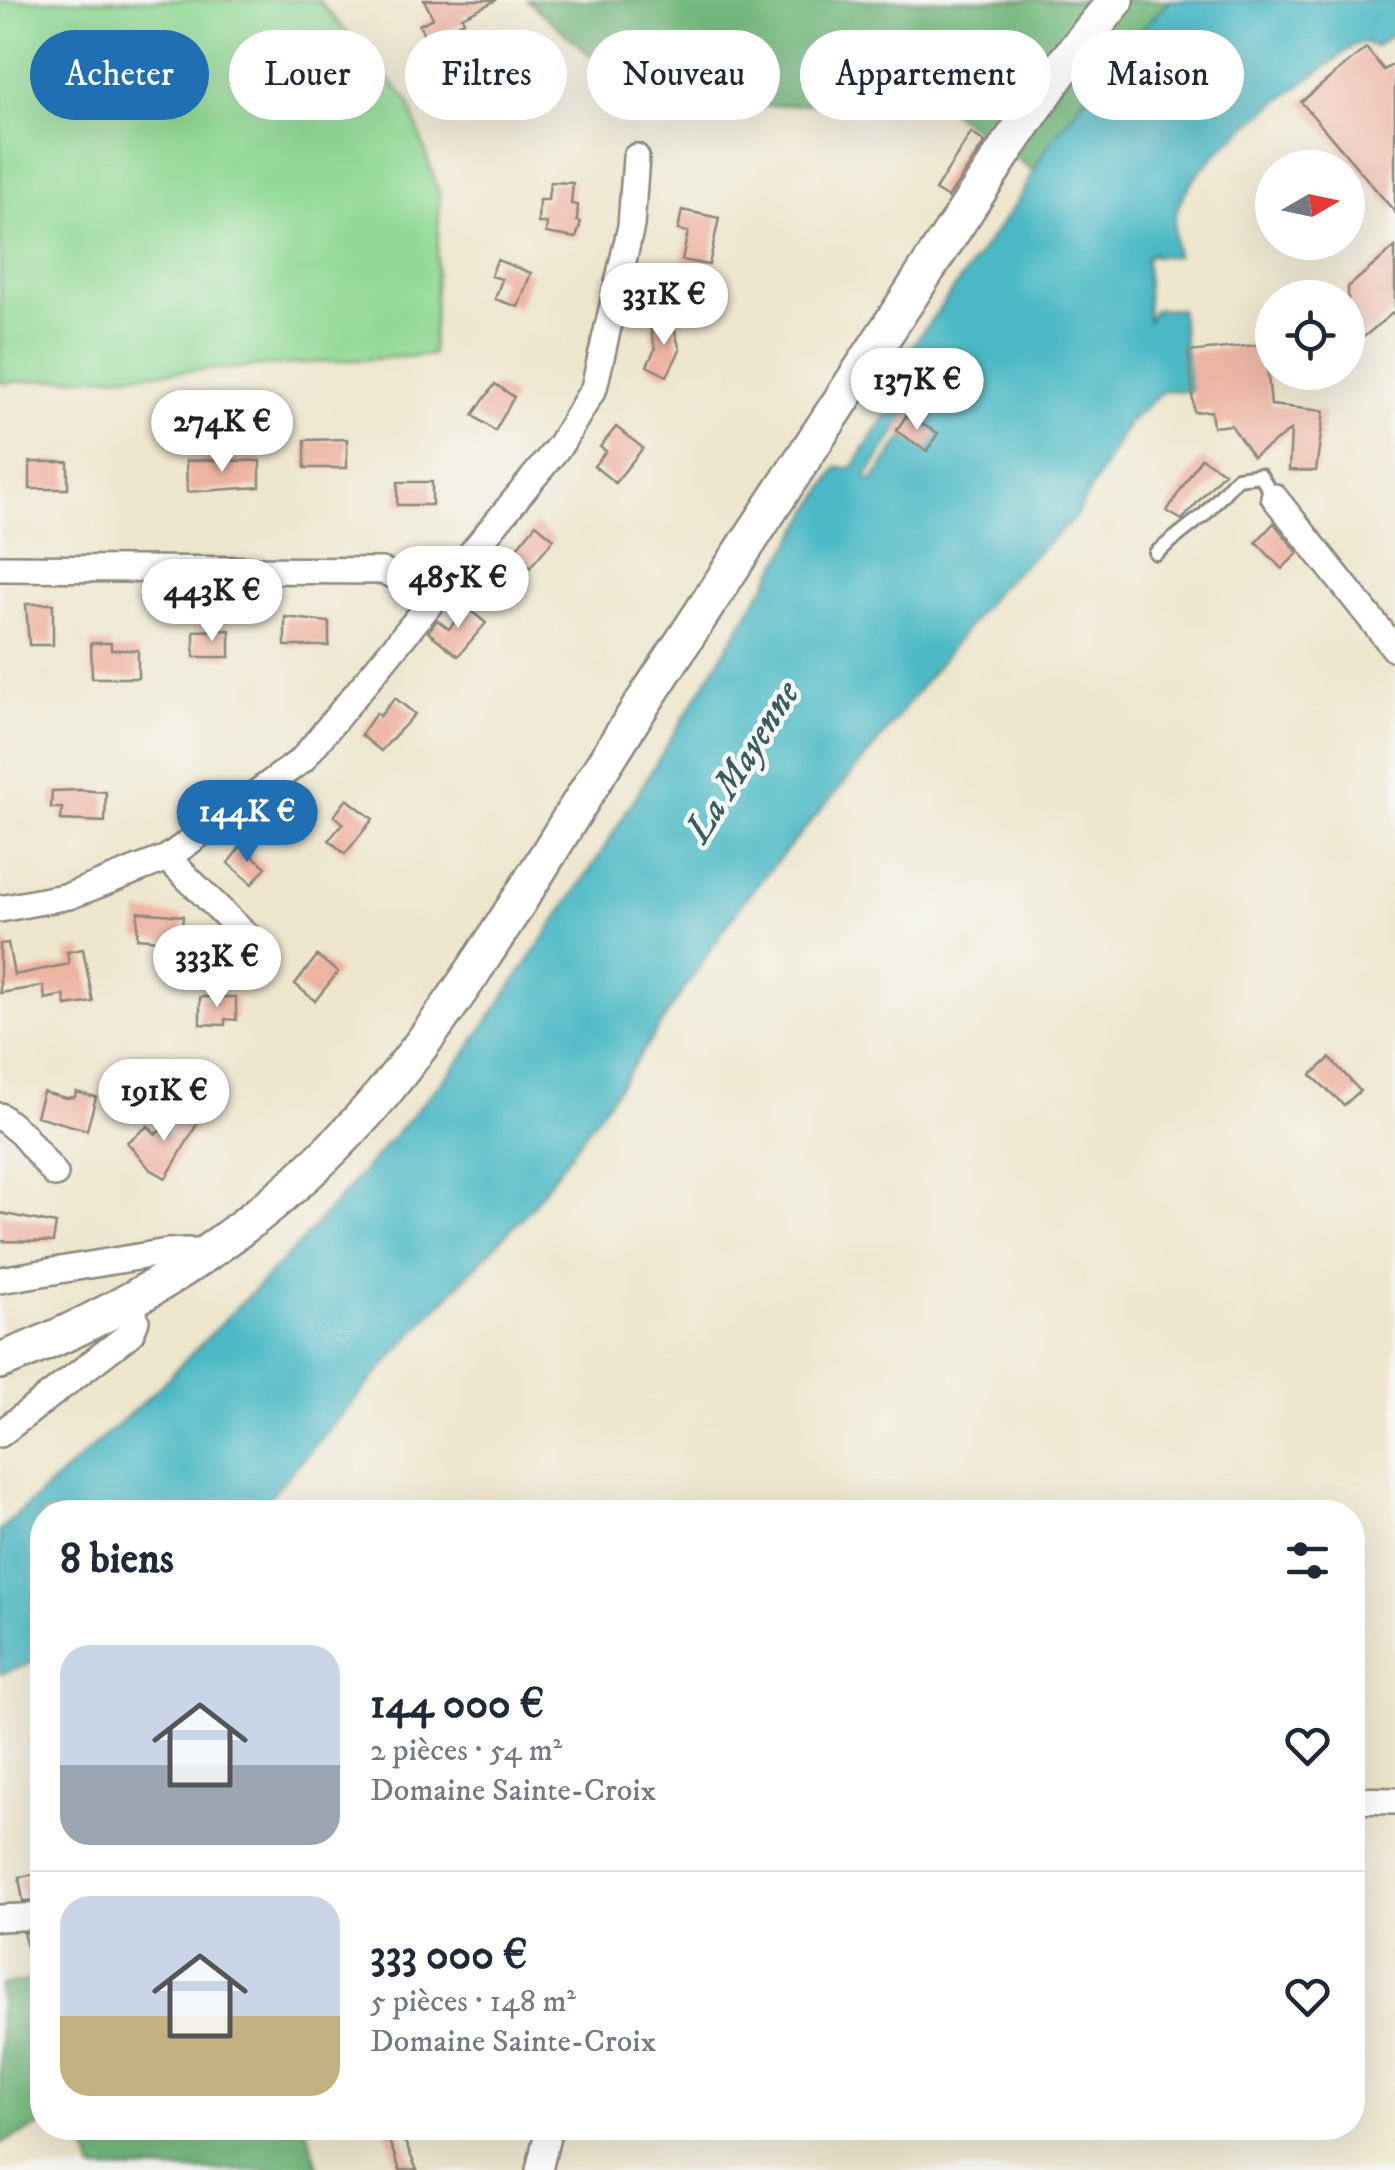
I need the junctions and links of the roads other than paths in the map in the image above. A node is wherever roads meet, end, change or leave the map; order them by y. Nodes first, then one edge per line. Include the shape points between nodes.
1 (1116, 0) edge
2 (636, 158) dead end
3 (1274, 497) joint
4 (1156, 553) dead end
5 (0, 568) edge
6 (436, 592) junction
7 (1395, 649) edge
8 (167, 858) junction
9 (0, 910) edge
10 (254, 943) dead end
11 (0, 1116) edge
12 (54, 1174) dead end
13 (201, 1257) junction
14 (0, 1280) edge
15 (130, 1302) junction
16 (0, 1360) edge
17 (0, 1434) edge
18 (1365, 1801) edge
19 (1395, 1802) edge
20 (30, 1917) edge
21 (0, 1918) edge
22 (546, 2140) edge
23 (539, 2170) edge

1 - 13 main road via 1068,59 430,1028 316,1165
2 - 6 street via 632,226 594,388 560,445
3 - 4 lane via 1260,475 1237,478
3 - 7 street
5 - 6 street via 382,571
6 - 8 street via 302,760
8 - 9 street via 70,896
8 - 10 street
11 - 12 street
13 - 14 street via 168,1252
13 - 15 main road
15 - 16 main road
15 - 17 street via 136,1320 131,1334
18 - 19 street
20 - 21 street
22 - 23 street

